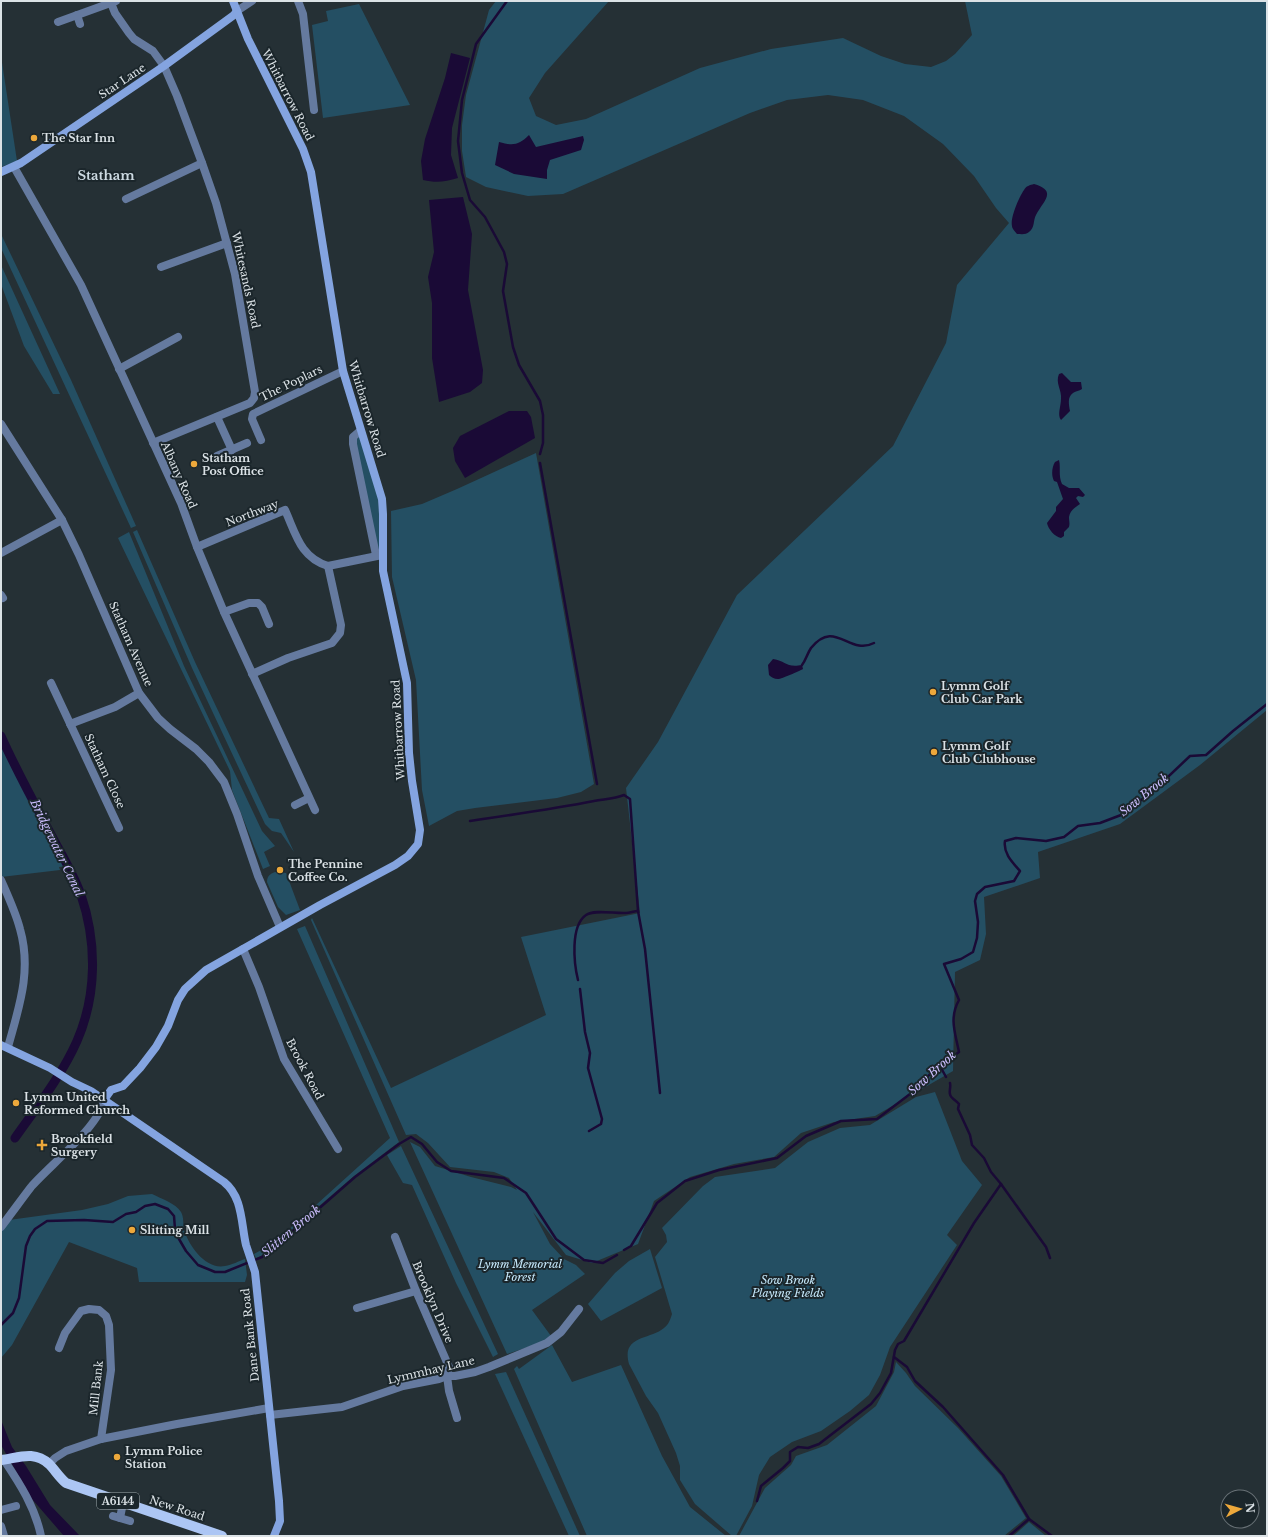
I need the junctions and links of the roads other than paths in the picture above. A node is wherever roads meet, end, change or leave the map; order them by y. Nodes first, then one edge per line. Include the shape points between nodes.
1 (233, 1) edge
2 (252, 1) edge
3 (298, 1) edge
4 (114, 2) edge
5 (237, 11) junction
6 (77, 15) junction
7 (58, 22) dead end
8 (80, 24) dead end
9 (164, 66) junction
10 (314, 110) dead end
11 (202, 163) junction
12 (14, 167) junction
13 (1, 172) edge
14 (126, 199) dead end
15 (227, 243) junction
16 (161, 268) dead end
17 (178, 338) dead end
18 (119, 369) junction
19 (343, 371) junction
20 (217, 417) junction
21 (1, 424) edge
22 (360, 431) junction
23 (261, 440) dead end
24 (153, 443) junction
25 (246, 443) dead end
26 (232, 450) junction
27 (217, 456) dead end
28 (62, 520) junction
29 (197, 547) junction
30 (1, 553) edge
31 (379, 555) junction
32 (328, 566) junction
33 (224, 612) junction
34 (269, 624) dead end
35 (252, 674) junction
36 (51, 683) dead end
37 (139, 693) junction
38 (70, 724) junction
39 (309, 798) junction
40 (295, 804) dead end
41 (316, 810) dead end
42 (119, 828) dead end
43 (1, 880) edge
44 (280, 928) junction
45 (243, 949) junction
46 (5, 1046) edge
47 (104, 1100) junction
48 (338, 1149) dead end
49 (1, 1227) edge
50 (395, 1237) dead end
51 (416, 1291) junction
52 (357, 1308) dead end
53 (579, 1309) dead end
54 (59, 1348) dead end
55 (447, 1376) junction
56 (270, 1411) junction
57 (457, 1418) dead end
58 (101, 1439) junction
59 (5, 1459) edge
60 (49, 1464) junction
61 (124, 1503) junction
62 (16, 1506) dead end
63 (1, 1510) edge
64 (130, 1521) dead end
65 (1, 1526) edge
66 (4, 1536) edge
67 (41, 1536) edge
68 (222, 1536) edge
69 (274, 1536) edge

1 - 5 street, Whitbarrow Road
2 - 5 street, Star Lane
3 - 10 street, Whitbarrow Road via 303,19
4 - 6 street
4 - 9 street, Whitesands Road via 115,13 129,33 153,51
5 - 9 street, Star Lane
5 - 19 street, Whitbarrow Road via 248,39 303,149 311,172
6 - 7 street
6 - 8 street
9 - 11 street, Whitesands Road
9 - 12 street, Star Lane
11 - 14 street
11 - 15 street, Whitesands Road
12 - 13 street, Star Lane
12 - 18 street, Albany Road via 81,285
15 - 16 street
15 - 20 street, Whitesands Road via 255,392 250,403
17 - 18 street
18 - 24 street, Albany Road
19 - 22 street, Whitbarrow Road
19 - 23 street, The Poplars via 254,414 252,419
20 - 24 street, Whitesands Road
20 - 26 street
21 - 28 street, Statham Avenue
22 - 31 street, Whitbarrow Road via 382,499
22 - 31 street via 353,437 353,444
24 - 29 street, Albany Road via 181,503
25 - 26 street
26 - 27 street
28 - 30 street
28 - 37 street, Statham Avenue
29 - 32 street, Northway via 285,510 303,550 311,558
29 - 33 street, Albany Road
31 - 32 street
31 - 44 street, Whitbarrow Road via 407,682 409,753 420,838 414,850 395,865
32 - 35 street via 341,625 338,637 328,645 288,658
33 - 34 street via 258,603
33 - 35 street, Albany Road
35 - 39 street, Albany Road
36 - 38 street, Statham Close
37 - 38 street, Statham Close via 115,707
37 - 44 street, Statham Avenue via 158,718 196,749 224,782
38 - 42 street, Statham Close
39 - 40 street
39 - 41 street, Albany Road
43 - 46 street via 20,928 26,959 21,1002
44 - 45 street, Whitbarrow Road
45 - 47 street, Whitbarrow Road via 206,970 185,989 156,1047 123,1086 111,1090
45 - 48 street, Brook Road via 284,1059
46 - 47 street, Dane Bank Road via 50,1068
47 - 49 street, Whitbarrow Road via 93,1124 32,1187
47 - 56 street, Dane Bank Road via 228,1186 237,1201 255,1272
50 - 51 street, Brooklyn Drive
51 - 52 street
51 - 55 street, Brooklyn Drive via 449,1367
53 - 55 street, Lymmhay Lane via 561,1332 547,1343 489,1367
54 - 58 street, Mill Bank via 65,1333 81,1311 94,1309 106,1316 109,1325 111,1370
55 - 56 street, Lymmhay Lane via 439,1380 396,1388 342,1407
55 - 57 street, Brooklyn Drive
56 - 58 street via 189,1421
56 - 69 street, Dane Bank Road via 280,1514
58 - 60 street via 66,1451
59 - 60 main road, New Road / A6144 via 37,1457
59 - 67 street via 26,1494
60 - 61 main road, New Road / A6144 via 66,1483
61 - 64 street via 116,1517
61 - 68 main road, New Road / A6144
62 - 63 street
65 - 66 street

